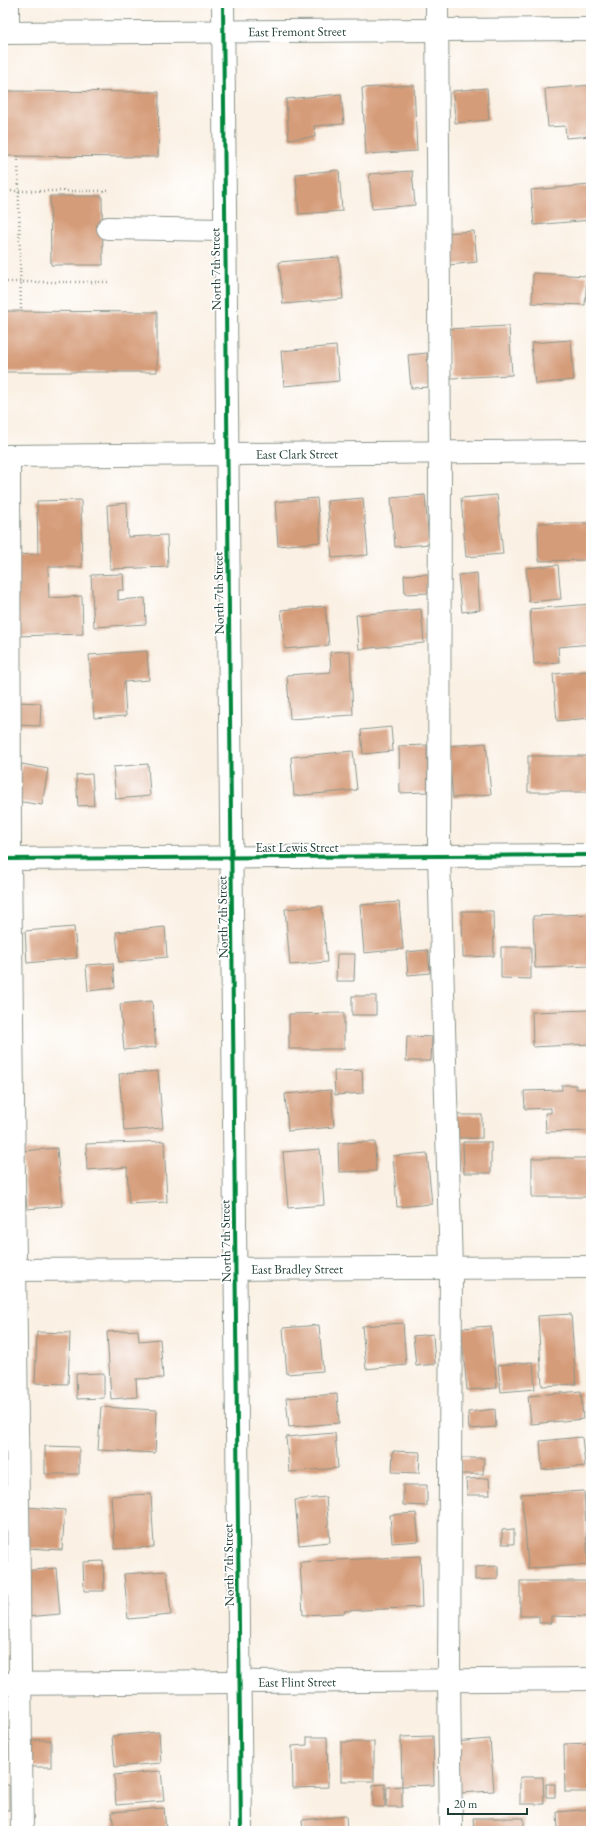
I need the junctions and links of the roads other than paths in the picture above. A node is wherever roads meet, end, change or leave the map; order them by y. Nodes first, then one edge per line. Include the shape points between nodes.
1 (8, 3) edge
2 (223, 3) edge
3 (437, 3) edge
4 (591, 29) edge
5 (437, 30) junction
6 (223, 32) junction
7 (6, 33) edge
8 (108, 228) dead end
9 (225, 230) junction
10 (591, 451) edge
11 (440, 452) junction
12 (227, 454) junction
13 (6, 456) edge
14 (591, 855) edge
15 (439, 856) junction
16 (231, 857) junction
17 (6, 858) edge
18 (591, 1267) edge
19 (451, 1268) junction
20 (235, 1269) junction
21 (9, 1270) edge
22 (591, 1679) edge
23 (449, 1680) junction
24 (239, 1681) junction
25 (12, 1683) edge
26 (22, 1831) edge
27 (241, 1831) edge
28 (451, 1831) edge

1 - 7 street
2 - 6 street, North 7th Street
3 - 5 street
4 - 5 street, East Fremont Street
5 - 6 street, East Fremont Street
5 - 11 street
6 - 7 street, East Fremont Street
6 - 9 street, North 7th Street
8 - 9 street
9 - 12 street, North 7th Street
10 - 11 street, East Clark Street
11 - 12 street, East Clark Street
11 - 15 street
12 - 13 street, East Clark Street
12 - 16 street, North 7th Street
13 - 17 street
14 - 15 street, East Lewis Street
15 - 16 street, East Lewis Street
15 - 19 street
16 - 17 street, East Lewis Street
16 - 20 street, North 7th Street
17 - 21 street
18 - 19 street, East Bradley Street
19 - 20 street, East Bradley Street
19 - 23 street
20 - 21 street, East Bradley Street
20 - 24 street, North 7th Street
21 - 25 street
22 - 23 street, East Flint Street
23 - 24 street, East Flint Street
23 - 28 street
24 - 25 street, East Flint Street
24 - 27 street, North 7th Street
25 - 26 street

